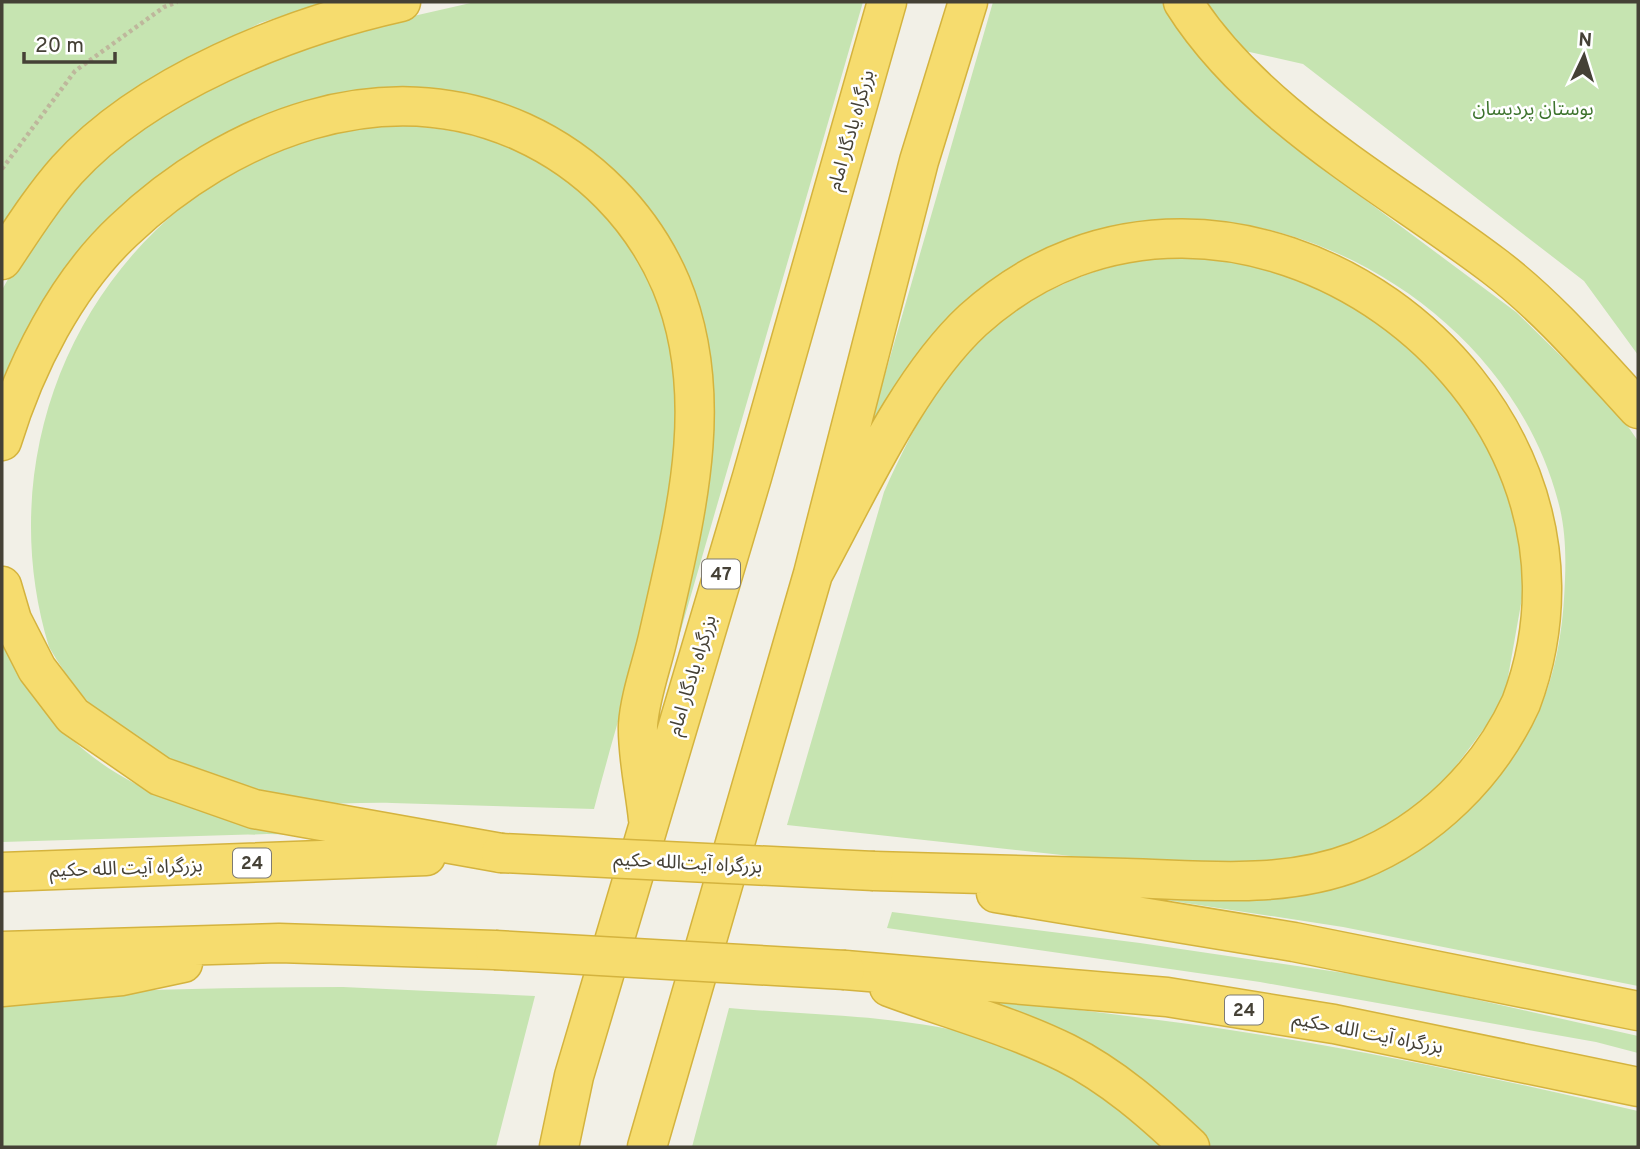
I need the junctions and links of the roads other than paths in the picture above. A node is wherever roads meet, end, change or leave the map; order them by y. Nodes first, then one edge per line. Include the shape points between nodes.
1 (401, 2) edge
2 (887, 2) edge
3 (968, 2) edge
4 (1183, 2) edge
5 (2, 260) edge
6 (1638, 409) edge
7 (2, 441) edge
8 (813, 574) junction
9 (2, 586) edge
10 (649, 819) junction
11 (501, 853) junction
12 (874, 871) junction
13 (2, 872) edge
14 (279, 943) junction
15 (2, 951) edge
16 (845, 970) junction
17 (2, 987) edge
18 (1638, 1011) edge
19 (575, 1076) junction
20 (1638, 1087) edge
21 (664, 1089) junction
22 (541, 1147) edge
23 (559, 1147) edge
24 (647, 1147) edge
25 (661, 1147) edge
26 (1190, 1147) edge

1 - 5 highway via 319,24 248,50 176,86 68,169
2 - 10 highway, بزرگراه یادگار امام / 47
3 - 8 highway via 919,161
4 - 6 highway via 1247,78 1326,145 1497,268
7 - 10 highway via 33,355 63,307 122,231 169,192 276,129 367,107 405,104 451,109 502,123 542,141 579,164 646,234 671,283 694,373 694,439 686,510 638,725
8 - 12 highway via 932,366 970,323 999,299 1059,263 1115,246 1172,237 1221,238 1309,260 1404,310 1444,342 1485,387 1532,468 1542,503 1550,575 1547,622 1529,688 1510,728 1465,786 1400,841 1314,875 1242,883
8 - 21 highway
9 - 11 highway via 12,620 37,669 73,716 160,776 254,809
10 - 19 highway, بزرگراه یادگار امام / 47
11 - 12 highway, بزرگراه آیت‌الله حکیم / 24, bridge
11 - 13 highway, بزرگراه آیت الله حکیم / 24
12 - 18 highway, 24 via 1294,942
14 - 15 highway, 24
14 - 16 highway, 24, bridge
14 - 17 highway via 122,976
16 - 20 highway, بزرگراه آیت الله حکیم / 24 via 1167,997 1334,1024
16 - 26 highway via 1027,1035 1067,1054 1126,1092
19 - 22 highway
19 - 23 highway, بزرگراه یادگار امام / 47
21 - 24 highway
21 - 25 highway

